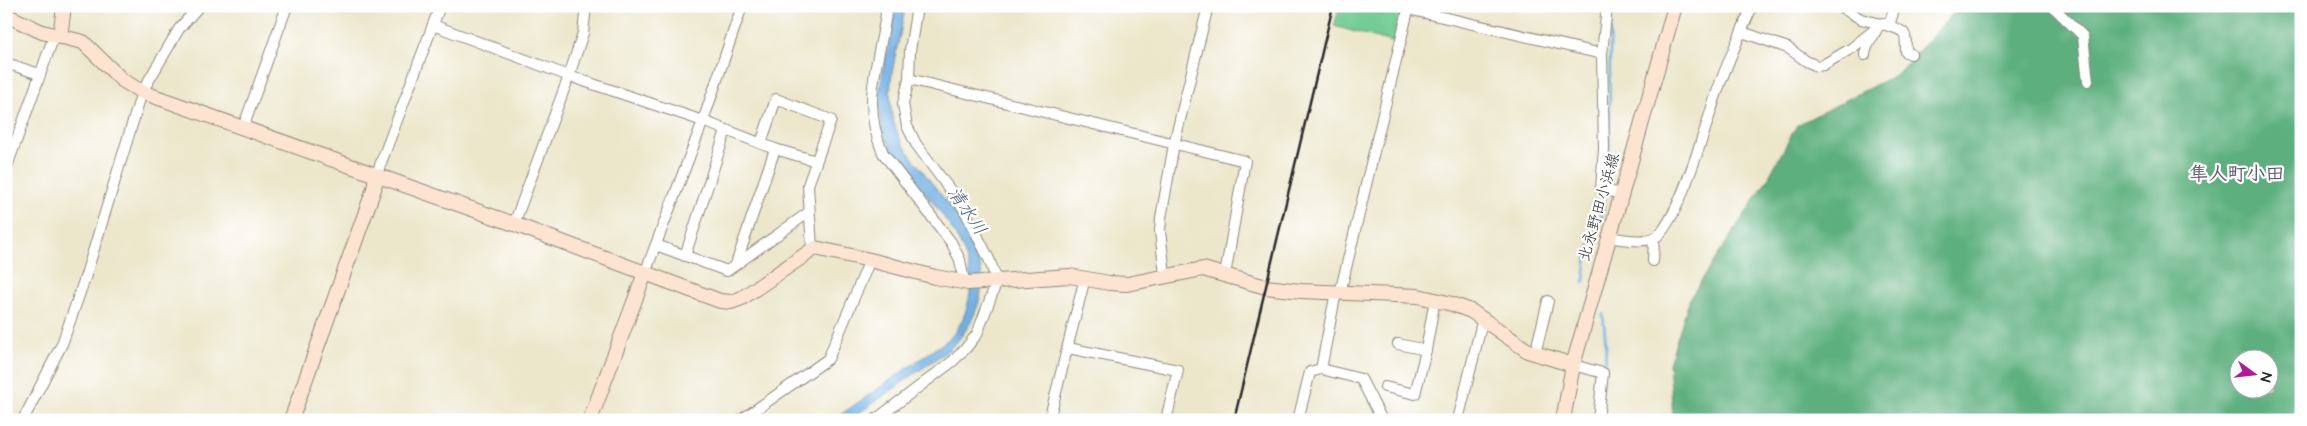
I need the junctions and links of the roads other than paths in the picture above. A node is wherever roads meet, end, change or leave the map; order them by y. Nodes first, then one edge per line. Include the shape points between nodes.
1 (64, 6) edge
2 (199, 6) edge
3 (287, 6) edge
4 (440, 6) edge
5 (586, 6) edge
6 (742, 6) edge
7 (887, 6) edge
8 (917, 6) edge
9 (1208, 6) edge
10 (1607, 6) edge
11 (1676, 6) edge
12 (1752, 6) edge
13 (1839, 6) edge
14 (1895, 6) edge
15 (2052, 6) edge
16 (1409, 8) edge
17 (6, 15) edge
18 (433, 25) junction
19 (1884, 25) junction
20 (1742, 32) junction
21 (57, 36) junction
22 (1602, 54) junction
23 (1911, 54) dead end
24 (1864, 55) dead end
25 (6, 63) edge
26 (39, 74) junction
27 (569, 76) junction
28 (909, 79) junction
29 (2088, 81) dead end
30 (142, 92) junction
31 (703, 121) junction
32 (243, 128) junction
33 (726, 130) junction
34 (761, 143) junction
35 (1174, 144) junction
36 (775, 149) junction
37 (816, 162) junction
38 (6, 169) edge
39 (376, 176) junction
40 (1617, 193) junction
41 (809, 212) junction
42 (514, 224) junction
43 (1609, 237) junction
44 (1654, 239) junction
45 (656, 246) junction
46 (812, 248) junction
47 (685, 256) junction
48 (870, 260) junction
49 (1653, 261) dead end
50 (736, 264) junction
51 (645, 273) junction
52 (1165, 275) junction
53 (1225, 275) junction
54 (1085, 278) junction
55 (994, 281) junction
56 (966, 283) junction
57 (1338, 292) junction
58 (1435, 299) junction
59 (1548, 301) dead end
60 (1483, 318) junction
61 (1398, 344) dead end
62 (1068, 348) junction
63 (1426, 350) junction
64 (1535, 354) junction
65 (1573, 365) junction
66 (1321, 369) junction
67 (1385, 387) dead end
68 (23, 420) edge
69 (291, 420) edge
70 (590, 420) edge
71 (741, 420) edge
72 (875, 420) edge
73 (1049, 420) edge
74 (1166, 420) edge
75 (1298, 420) edge
76 (1382, 420) edge
77 (1458, 420) edge
78 (1564, 420) edge
79 (1598, 420) edge

1 - 21 street
2 - 30 street via 179,29
3 - 32 street
4 - 18 street
5 - 27 street via 583,33
6 - 31 street
7 - 56 street via 872,85 877,139 883,153 951,242
8 - 28 street
9 - 35 street
10 - 22 street
11 - 40 street, 北永野田小浜線
12 - 20 street
13 - 19 street via 1861,19
14 - 19 street
15 - 29 street via 2083,36
16 - 22 street
16 - 57 street
17 - 21 street
18 - 27 street
18 - 39 street
19 - 20 street via 1852,48 1817,66 1788,48
19 - 23 street via 1903,30 1906,52
19 - 24 street
20 - 44 street via 1678,200 1665,230
21 - 26 street
21 - 30 street via 83,42 122,80
22 - 40 street via 1604,148 1601,190
25 - 26 street
26 - 38 street
27 - 31 street
27 - 42 street
28 - 35 street
28 - 55 street via 903,104 908,126 916,144 964,210 989,259
30 - 32 street
30 - 68 street via 62,344
31 - 33 street
31 - 45 street
32 - 39 street
33 - 34 street
33 - 47 street
34 - 36 street
34 - 37 street via 776,99 831,120
35 - 52 street via 1160,231
35 - 53 street via 1245,161
36 - 37 street
36 - 50 street
37 - 41 street via 808,185
39 - 42 street
39 - 69 street
40 - 43 street, 北永野田小浜線
41 - 46 street
41 - 50 street
42 - 51 street
43 - 44 street
43 - 65 street, 北永野田小浜線
44 - 49 street
45 - 47 street
45 - 51 street
46 - 48 street
46 - 51 street via 792,265 731,302 720,302
47 - 50 street via 727,271
48 - 56 street
48 - 71 street via 828,359
51 - 70 street
52 - 53 street via 1204,269
52 - 54 street via 1127,284
53 - 57 street via 1266,287
54 - 55 street via 1063,276
54 - 62 street
55 - 56 street
55 - 72 street via 977,334 966,348
57 - 58 street
57 - 66 street
58 - 60 street
58 - 63 street
59 - 64 street
60 - 64 street
60 - 77 street
61 - 63 street
62 - 73 street
62 - 74 street via 1178,370
63 - 67 street via 1415,394
64 - 65 street
65 - 78 street, 北永野田小浜線
65 - 79 street via 1603,373
66 - 75 street via 1310,372
66 - 76 street via 1361,379

